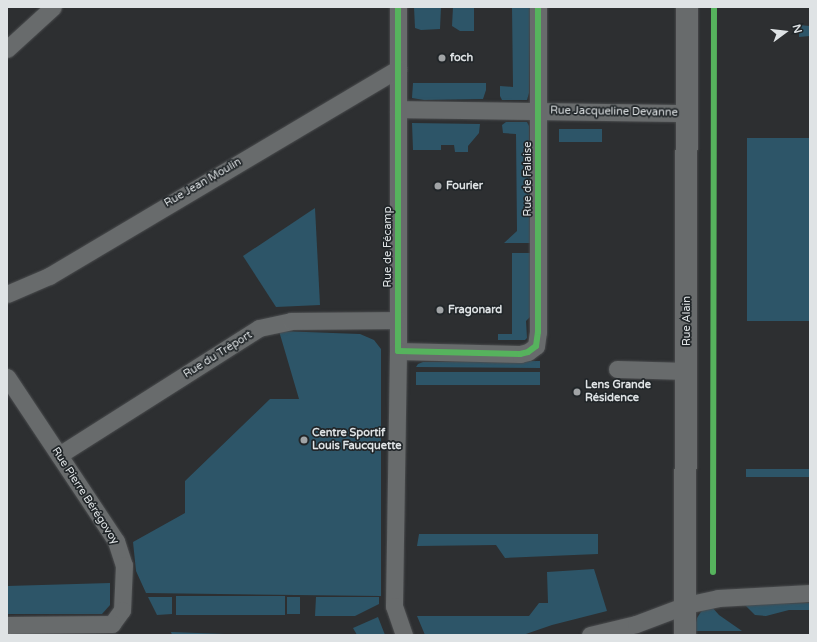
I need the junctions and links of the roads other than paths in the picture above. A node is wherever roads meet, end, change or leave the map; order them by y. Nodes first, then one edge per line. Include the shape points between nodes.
1 (53, 7) edge
2 (398, 7) edge
3 (538, 7) edge
4 (687, 7) edge
5 (10, 40) edge
6 (398, 69) junction
7 (398, 109) junction
8 (539, 111) junction
9 (687, 112) junction
10 (7, 294) edge
11 (397, 320) junction
12 (398, 351) junction
13 (617, 369) dead end
14 (687, 371) junction
15 (7, 377) edge
16 (59, 456) junction
17 (810, 593) edge
18 (686, 605) junction
19 (7, 625) edge
20 (404, 635) edge
21 (590, 635) edge
22 (686, 635) edge

1 - 5 street
2 - 6 street, Rue de Fécamp
3 - 8 street, Rue de Falaise
4 - 9 street, Rue Alain
6 - 7 street, Rue de Fécamp
6 - 10 street, Rue Jean Moulin via 49,276
7 - 8 street, Rue Jacqueline Devanne
7 - 11 street, Rue de Fécamp
8 - 9 street, Rue Jacqueline Devanne
8 - 12 street, Rue de Falaise via 537,342 528,352 520,354
9 - 14 street, Rue Alain
11 - 12 street, Rue de Fécamp
11 - 16 street, Rue du Tréport via 291,321 260,328
12 - 20 street, Rue de Fécamp via 394,606
13 - 14 street
14 - 18 street, Rue Alain
15 - 16 street, Rue Pierre Bérégovoy
16 - 19 street, Rue Pierre Bérégovoy via 116,541 124,565 122,610 112,624
17 - 18 street via 718,598
18 - 21 street via 636,624
18 - 22 street, Rue Alain

